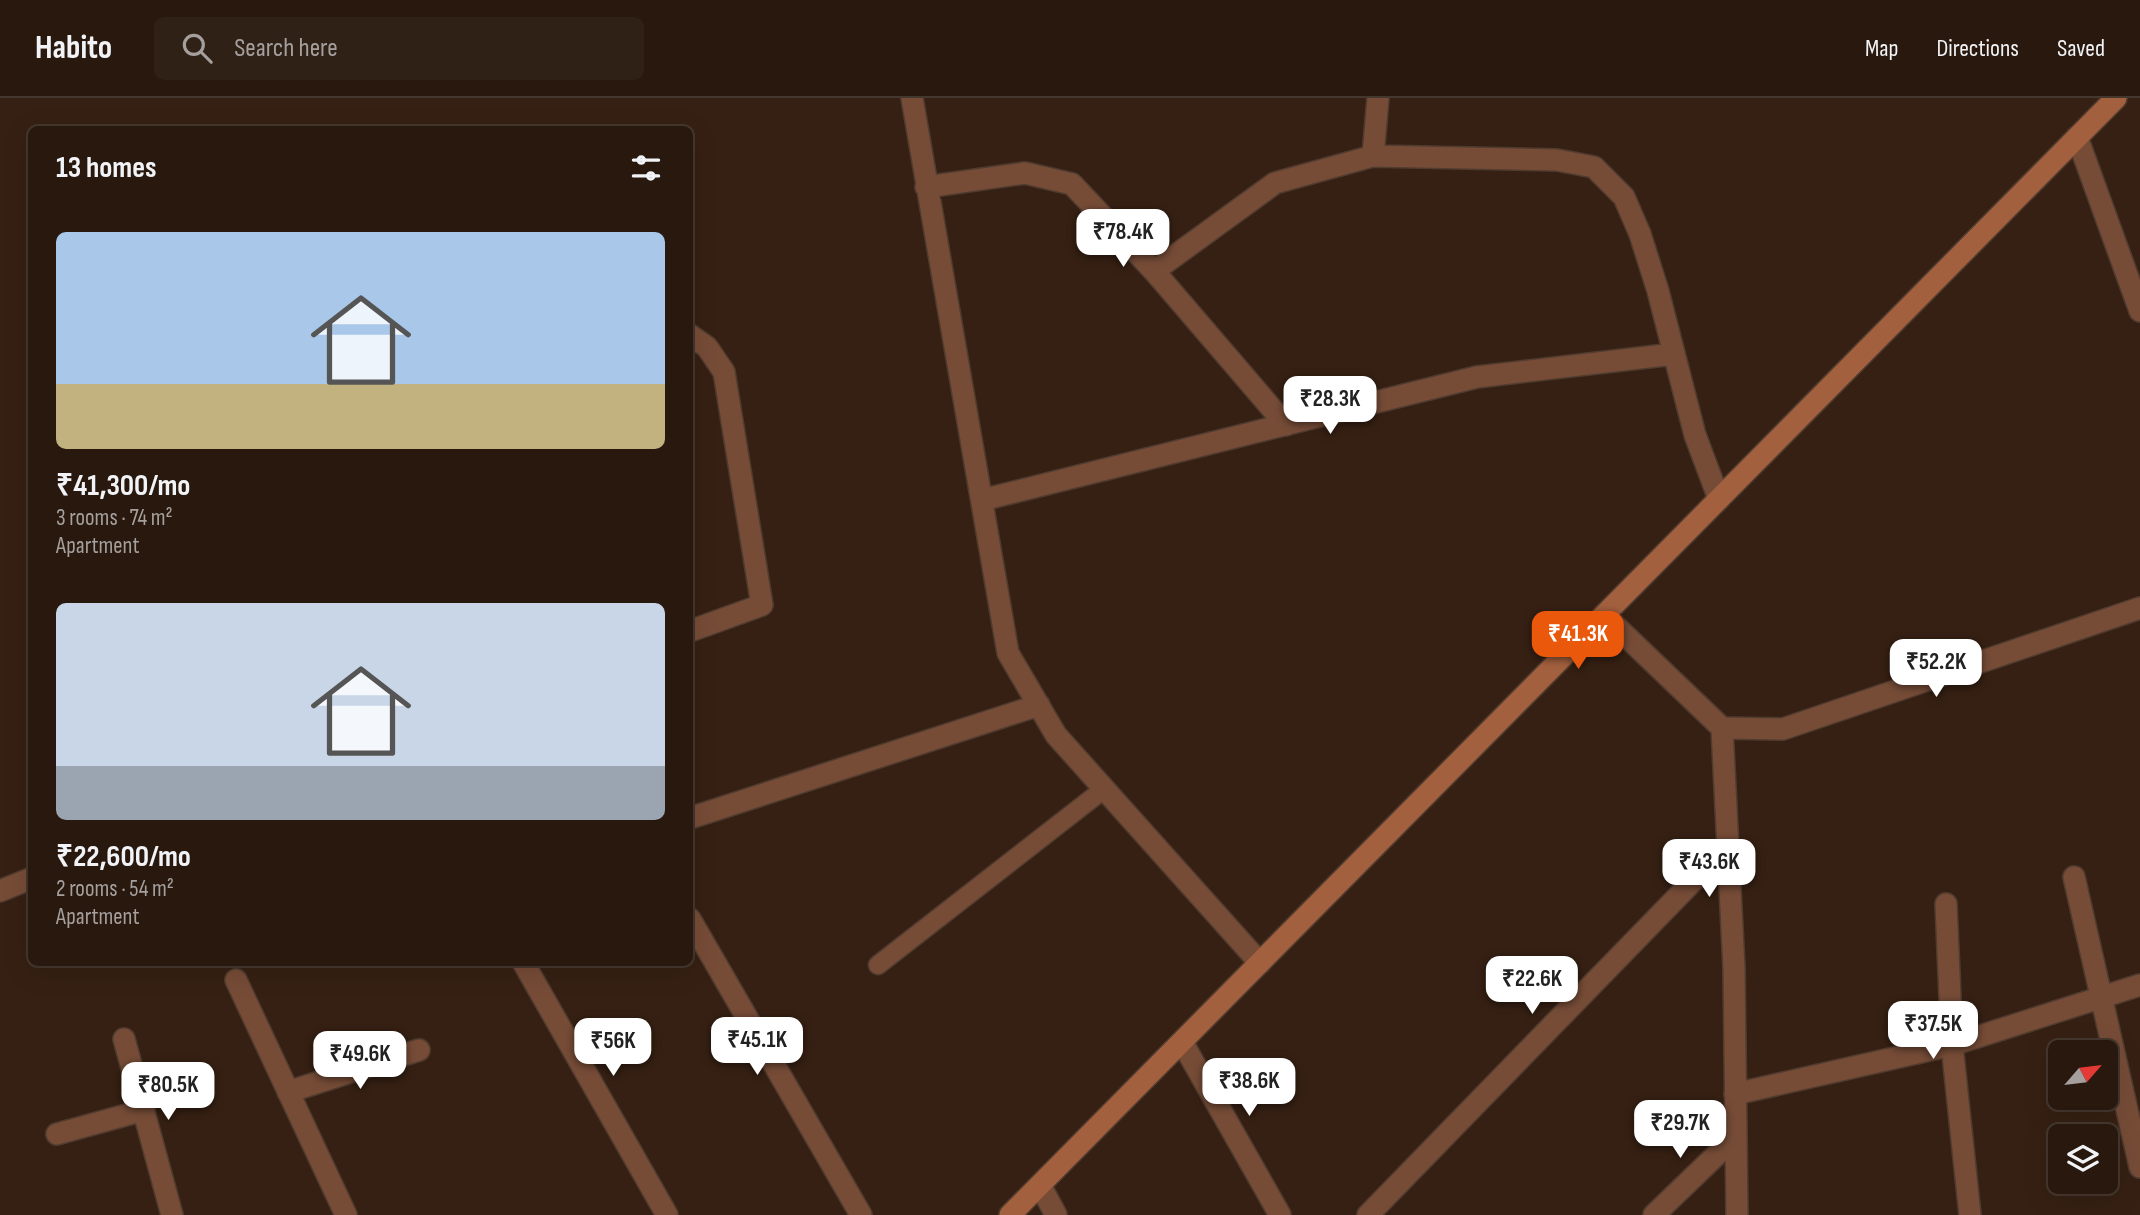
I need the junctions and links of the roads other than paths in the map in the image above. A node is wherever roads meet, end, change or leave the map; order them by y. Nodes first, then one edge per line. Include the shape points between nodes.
1 (912, 98) edge
2 (1378, 98) edge
3 (2116, 98) edge
4 (2077, 136) junction
5 (1373, 156) junction
6 (926, 187) junction
7 (1154, 271) junction
8 (2138, 301) edge
9 (693, 337) edge
10 (1674, 354) junction
11 (1286, 425) junction
12 (1719, 499) junction
13 (982, 500) junction
14 (2140, 608) edge
15 (1604, 615) junction
16 (693, 630) edge
17 (1039, 705) junction
18 (1721, 728) junction
19 (1104, 789) junction
20 (693, 817) edge
21 (1727, 846) junction
22 (2074, 877) dead end
23 (28, 880) edge
24 (0, 891) edge
25 (1946, 904) dead end
26 (693, 924) edge
27 (1260, 963) junction
28 (878, 965) dead end
29 (525, 966) edge
30 (236, 980) dead end
31 (2140, 985) edge
32 (2101, 997) junction
33 (124, 1039) dead end
34 (1182, 1041) junction
35 (1952, 1045) junction
36 (419, 1050) dead end
37 (289, 1092) junction
38 (1735, 1094) junction
39 (144, 1110) junction
40 (57, 1134) dead end
41 (1736, 1136) junction
42 (2140, 1167) edge
43 (1040, 1185) junction
44 (172, 1215) edge
45 (346, 1215) edge
46 (667, 1215) edge
47 (861, 1215) edge
48 (1010, 1215) edge
49 (1056, 1215) edge
50 (1280, 1215) edge
51 (1368, 1215) edge
52 (1654, 1215) edge
53 (1737, 1215) edge
54 (1970, 1215) edge

1 - 6 street
2 - 5 street
3 - 4 main road
4 - 8 street
4 - 12 main road
5 - 7 street via 1275,183
5 - 10 street via 1557,160 1594,167 1624,197 1640,234
6 - 7 street via 1025,173 1072,184
6 - 13 street
7 - 11 street
9 - 16 street via 707,347 724,372 762,605
10 - 11 street via 1477,377
10 - 12 street via 1695,435
11 - 13 street
12 - 15 main road
13 - 17 street via 1008,653
14 - 18 street via 1783,729
15 - 18 street
15 - 27 main road
17 - 19 street via 1056,735
17 - 20 street
18 - 21 street
19 - 27 street
19 - 28 lane
21 - 38 street
21 - 51 street
22 - 32 street
23 - 24 street
25 - 35 street
26 - 47 street
27 - 34 main road
29 - 46 street
30 - 37 street
31 - 32 street
32 - 35 street
32 - 42 street
33 - 39 street
34 - 43 main road
34 - 50 street
35 - 38 street
35 - 54 street
36 - 37 street
37 - 45 street
38 - 41 street
39 - 40 street
39 - 44 street
41 - 52 street
41 - 53 street
43 - 48 main road
43 - 49 street

